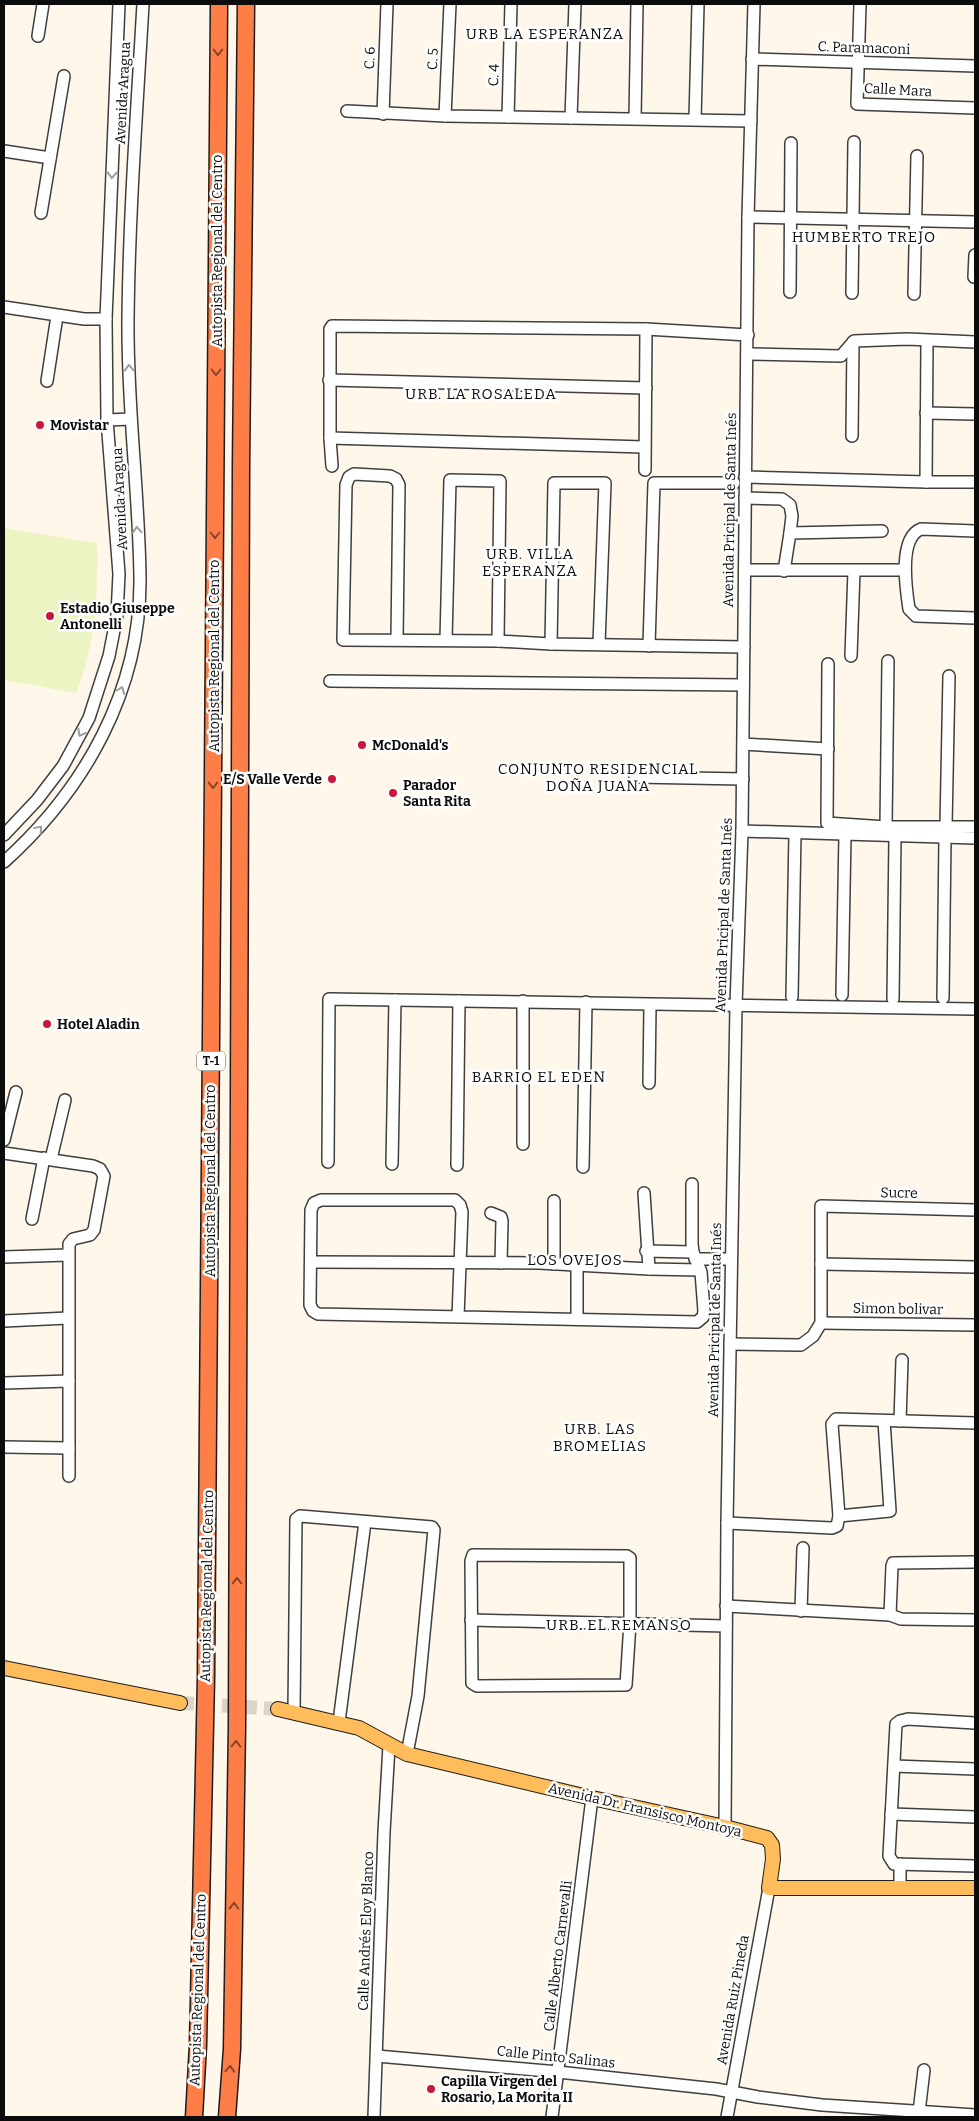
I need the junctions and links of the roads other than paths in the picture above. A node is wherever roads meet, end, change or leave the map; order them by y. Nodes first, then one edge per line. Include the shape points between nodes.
1 (43, 4) edge
2 (120, 4) edge
3 (143, 4) edge
4 (219, 4) edge
5 (246, 4) edge
6 (387, 4) edge
7 (450, 4) edge
8 (511, 4) edge
9 (575, 4) edge
10 (637, 4) edge
11 (698, 4) edge
12 (754, 4) edge
13 (860, 4) edge
14 (38, 36) dead end
15 (752, 59) junction
16 (857, 63) junction
17 (975, 66) edge
18 (64, 76) dead end
19 (975, 108) edge
20 (347, 111) dead end
21 (383, 114) junction
22 (446, 116) junction
23 (508, 117) junction
24 (570, 118) junction
25 (634, 118) junction
26 (695, 119) junction
27 (751, 121) junction
28 (854, 142) dead end
29 (791, 143) dead end
30 (4, 151) edge
31 (917, 156) dead end
32 (50, 158) junction
33 (41, 213) dead end
34 (748, 216) junction
35 (790, 218) junction
36 (852, 219) junction
37 (916, 220) junction
38 (975, 222) edge
39 (975, 255) edge
40 (974, 277) edge
41 (790, 292) dead end
42 (852, 293) dead end
43 (914, 294) dead end
44 (4, 307) edge
45 (57, 316) junction
46 (106, 319) junction
47 (646, 329) junction
48 (748, 335) junction
49 (854, 341) junction
50 (927, 341) junction
51 (975, 342) edge
52 (748, 354) junction
53 (329, 380) junction
54 (47, 381) dead end
55 (646, 388) junction
56 (926, 413) junction
57 (975, 414) edge
58 (131, 418) junction
59 (107, 420) junction
60 (852, 436) dead end
61 (330, 438) junction
62 (644, 448) junction
63 (332, 466) dead end
64 (645, 470) dead end
65 (745, 477) junction
66 (926, 482) junction
67 (975, 482) edge
68 (734, 484) dead end
69 (744, 498) junction
70 (975, 530) edge
71 (882, 531) dead end
72 (790, 533) junction
73 (745, 570) junction
74 (904, 570) junction
75 (784, 571) junction
76 (854, 571) junction
77 (975, 618) edge
78 (397, 640) junction
79 (446, 640) junction
80 (498, 641) junction
81 (551, 644) junction
82 (599, 644) junction
83 (649, 646) junction
84 (744, 647) junction
85 (850, 656) dead end
86 (888, 660) dead end
87 (828, 664) dead end
88 (949, 676) dead end
89 (330, 681) dead end
90 (743, 685) junction
91 (743, 744) junction
92 (828, 749) junction
93 (635, 777) dead end
94 (742, 779) junction
95 (886, 826) junction
96 (975, 827) edge
97 (742, 831) junction
98 (945, 832) junction
99 (795, 833) junction
100 (4, 835) edge
101 (845, 835) junction
102 (895, 837) junction
103 (975, 838) edge
104 (4, 862) edge
105 (842, 994) dead end
106 (792, 997) dead end
107 (943, 998) dead end
108 (893, 999) dead end
109 (396, 1000) junction
110 (459, 1001) junction
111 (523, 1002) junction
112 (586, 1002) junction
113 (650, 1005) junction
114 (736, 1006) junction
115 (975, 1009) edge
116 (649, 1083) dead end
117 (16, 1092) dead end
118 (65, 1100) dead end
119 (4, 1140) edge
120 (524, 1144) dead end
121 (4, 1153) edge
122 (47, 1159) junction
123 (328, 1162) dead end
124 (392, 1164) dead end
125 (457, 1165) dead end
126 (583, 1167) dead end
127 (692, 1184) dead end
128 (644, 1193) dead end
129 (554, 1201) dead end
130 (975, 1210) edge
131 (491, 1213) dead end
132 (32, 1219) dead end
133 (646, 1251) junction
134 (68, 1255) junction
135 (4, 1257) edge
136 (731, 1259) junction
137 (696, 1260) junction
138 (311, 1262) junction
139 (460, 1262) junction
140 (502, 1263) junction
141 (554, 1264) junction
142 (821, 1264) junction
143 (577, 1266) junction
144 (975, 1267) edge
145 (649, 1269) junction
146 (458, 1317) junction
147 (68, 1318) junction
148 (576, 1319) junction
149 (4, 1321) edge
150 (820, 1323) junction
151 (975, 1325) edge
152 (730, 1344) junction
153 (902, 1360) dead end
154 (69, 1381) junction
155 (4, 1384) edge
156 (884, 1421) junction
157 (900, 1422) junction
158 (975, 1423) edge
159 (4, 1447) edge
160 (69, 1448) junction
161 (69, 1476) dead end
162 (839, 1516) junction
163 (365, 1522) junction
164 (727, 1523) junction
165 (802, 1548) dead end
166 (975, 1562) edge
167 (726, 1606) junction
168 (801, 1611) junction
169 (890, 1615) junction
170 (471, 1620) junction
171 (975, 1620) edge
172 (630, 1623) junction
173 (726, 1626) junction
174 (4, 1668) edge
175 (180, 1703) tunnel mouth
176 (278, 1709) tunnel mouth
177 (294, 1712) junction
178 (339, 1722) junction
179 (975, 1723) edge
180 (389, 1746) junction
181 (407, 1754) junction
182 (894, 1766) junction
183 (975, 1769) edge
184 (592, 1798) junction
185 (891, 1814) junction
186 (975, 1817) edge
187 (724, 1827) junction
188 (900, 1864) junction
189 (975, 1866) edge
190 (900, 1887) junction
191 (769, 1888) junction
192 (975, 1888) edge
193 (377, 2056) junction
194 (924, 2070) dead end
195 (558, 2072) junction
196 (732, 2092) junction
197 (919, 2112) junction
198 (975, 2115) edge
199 (194, 2117) edge
200 (227, 2117) edge
201 (374, 2117) edge
202 (552, 2117) edge
203 (727, 2117) edge

1 - 14 street
2 -> 46 street, Avenida Aragua
58 -> 3 street, Avenida Aragua via 128,321
4 -> 199 highway, Autopista Regional del Centro / T-1 via 206,1668
200 -> 5 highway, Autopista Regional del Centro / T-1 via 232,2049 237,1728 241,466
6 - 21 street, C. 6
7 - 22 street, C. 5
8 - 23 street, C. 4
9 - 24 street
10 - 25 street
11 - 26 street
12 - 15 street, Avenida Pricipal de Santa Inés
13 - 16 street, Calle Mara
15 - 16 street, C. Paramaconi
15 - 27 street, Avenida Pricipal de Santa Inés
16 - 17 street, C. Paramaconi
16 - 19 street, Calle Mara via 857,104
18 - 32 street
20 - 21 street
21 - 22 street
22 - 23 street
23 - 24 street
24 - 25 street
25 - 26 street
26 - 27 street
27 - 34 street, Avenida Pricipal de Santa Inés
28 - 36 street
29 - 35 street
30 - 32 street
31 - 37 street
32 - 33 street
34 - 35 street
34 - 48 street, Avenida Pricipal de Santa Inés
35 - 36 street
35 - 41 street
36 - 37 street
36 - 42 street
37 - 38 street
37 - 43 street
39 - 40 street
44 - 45 street
45 - 46 street
45 - 54 street
46 - 59 street, Avenida Aragua
47 - 48 street
47 - 53 street via 336,324 330,330
47 - 55 street
48 - 52 street, Avenida Pricipal de Santa Inés
49 - 50 street
49 - 52 street via 841,356
49 - 60 street
50 - 51 street
50 - 56 street
52 - 65 street, Avenida Pricipal de Santa Inés
53 - 55 street
53 - 61 street
55 - 62 street
56 - 57 street
56 - 66 street
58 - 59 street
104 -> 58 street, Avenida Aragua via 32,837 63,801 104,736 124,682 133,647 140,579
59 -> 100 street, Avenida Aragua via 119,574 110,656 89,718 63,766
61 - 62 street
61 - 63 street
62 - 64 street
65 - 66 street
65 - 69 street, Avenida Pricipal de Santa Inés
66 - 67 street
68 - 83 street via 654,483
69 - 72 street via 782,499 790,505
69 - 73 street, Avenida Pricipal de Santa Inés
70 - 74 street via 921,529 914,532
71 - 72 street
72 - 75 street
73 - 75 street
73 - 84 street, Avenida Pricipal de Santa Inés
74 - 76 street
74 - 77 street via 912,614
75 - 76 street
76 - 85 street
78 - 78 street via 399,485 390,476 354,474 346,485 343,640
78 - 79 street
79 - 80 street
79 - 80 street via 450,480 500,481
80 - 81 street
81 - 82 street
81 - 82 street via 554,483 605,483
82 - 83 street
83 - 84 street
84 - 90 street, Avenida Pricipal de Santa Inés
86 - 95 street
87 - 92 street
88 - 98 street
89 - 90 street
90 - 91 street, Avenida Pricipal de Santa Inés
91 - 92 street
91 - 94 street, Avenida Pricipal de Santa Inés
92 - 95 street via 827,823
93 - 94 street
94 - 97 street, Avenida Pricipal de Santa Inés
95 - 98 street
96 - 98 street
97 - 99 street
97 - 114 street, Avenida Pricipal de Santa Inés
98 - 102 street
98 - 103 street
98 - 107 street
99 - 101 street
99 - 106 street
101 - 102 street
101 - 105 street
102 - 108 street
109 - 110 street
109 - 123 street via 329,999
109 - 124 street
110 - 111 street
110 - 125 street
111 - 112 street
111 - 120 street
112 - 113 street
112 - 126 street
113 - 114 street
113 - 116 street
114 - 115 street
114 - 136 street, Avenida Pricipal de Santa Inés
117 - 119 street
118 - 122 street
121 - 122 street
122 - 132 street
122 - 134 street via 93,1166 104,1176 94,1230 90,1235 74,1239 69,1244
127 - 137 street
128 - 133 street
129 - 141 street
130 - 142 street, Sucre via 821,1206
131 - 140 street via 501,1217 502,1221
133 - 137 street
133 - 145 street
134 - 135 street
134 - 147 street
136 - 137 street
136 - 152 street, Avenida Pricipal de Santa Inés
137 - 145 street
137 - 148 street via 704,1314 697,1322
138 - 139 street
138 - 139 street via 311,1210 314,1203 321,1200 454,1200 462,1212
138 - 146 street via 310,1305 318,1314
139 - 140 street
139 - 146 street
140 - 141 street
141 - 143 street
142 - 144 street
142 - 150 street
143 - 145 street
143 - 148 street
146 - 148 street
147 - 149 street
147 - 154 street
150 - 151 street, Simon bolivar
150 - 152 street via 813,1336 801,1345
152 - 164 street, Avenida Pricipal de Santa Inés
153 - 157 street
154 - 155 street
154 - 160 street
156 - 157 street
156 - 162 street via 890,1511
156 - 162 street via 834,1421
157 - 158 street
159 - 160 street
160 - 161 street
162 - 164 street via 838,1526 832,1528
163 - 177 street via 300,1516 296,1519
163 - 178 street
163 - 181 street via 428,1525 434,1530 418,1696
164 - 167 street, Avenida Pricipal de Santa Inés
165 - 168 street
166 - 169 street via 893,1563
167 - 168 street
167 - 173 street, Avenida Pricipal de Santa Inés
168 - 169 street
169 - 171 street via 901,1619
170 - 172 street
170 - 172 street via 471,1678 477,1686 626,1686
170 - 172 street via 473,1555 627,1556 631,1561
172 - 173 street
173 - 187 street, Avenida Pricipal de Santa Inés
174 - 175 main road
176 - 177 main road, Avenida Dr. Fransisco Montoya
177 - 178 main road, Avenida Dr. Fransisco Montoya
178 - 180 main road, Avenida Dr. Fransisco Montoya via 358,1728
179 - 182 street via 900,1721 896,1724
180 - 181 main road, Avenida Dr. Fransisco Montoya
180 - 193 street, Calle Andrés Eloy Blanco
181 - 184 main road, Avenida Dr. Fransisco Montoya
182 - 183 street
182 - 185 street
184 - 187 main road, Avenida Dr. Fransisco Montoya
184 - 195 street, Calle Alberto Carnevalli
185 - 186 street
185 - 188 street via 890,1859 894,1864
187 - 191 main road, Avenida Dr. Fransisco Montoya via 767,1838 772,1845 773,1859
188 - 189 street
188 - 190 street
190 - 191 main road
190 - 192 main road
191 - 196 street, Avenida Ruiz Pineda
193 - 195 street, Calle Pinto Salinas
193 - 201 street, Calle Andrés Eloy Blanco
194 - 197 street
195 - 196 street, Calle Pinto Salinas
195 - 202 street, Calle Alberto Carnevalli
196 - 197 street, Calle Pinto Salinas via 822,2105
196 - 203 street, Avenida Ruiz Pineda
197 - 198 street, Calle Pinto Salinas

